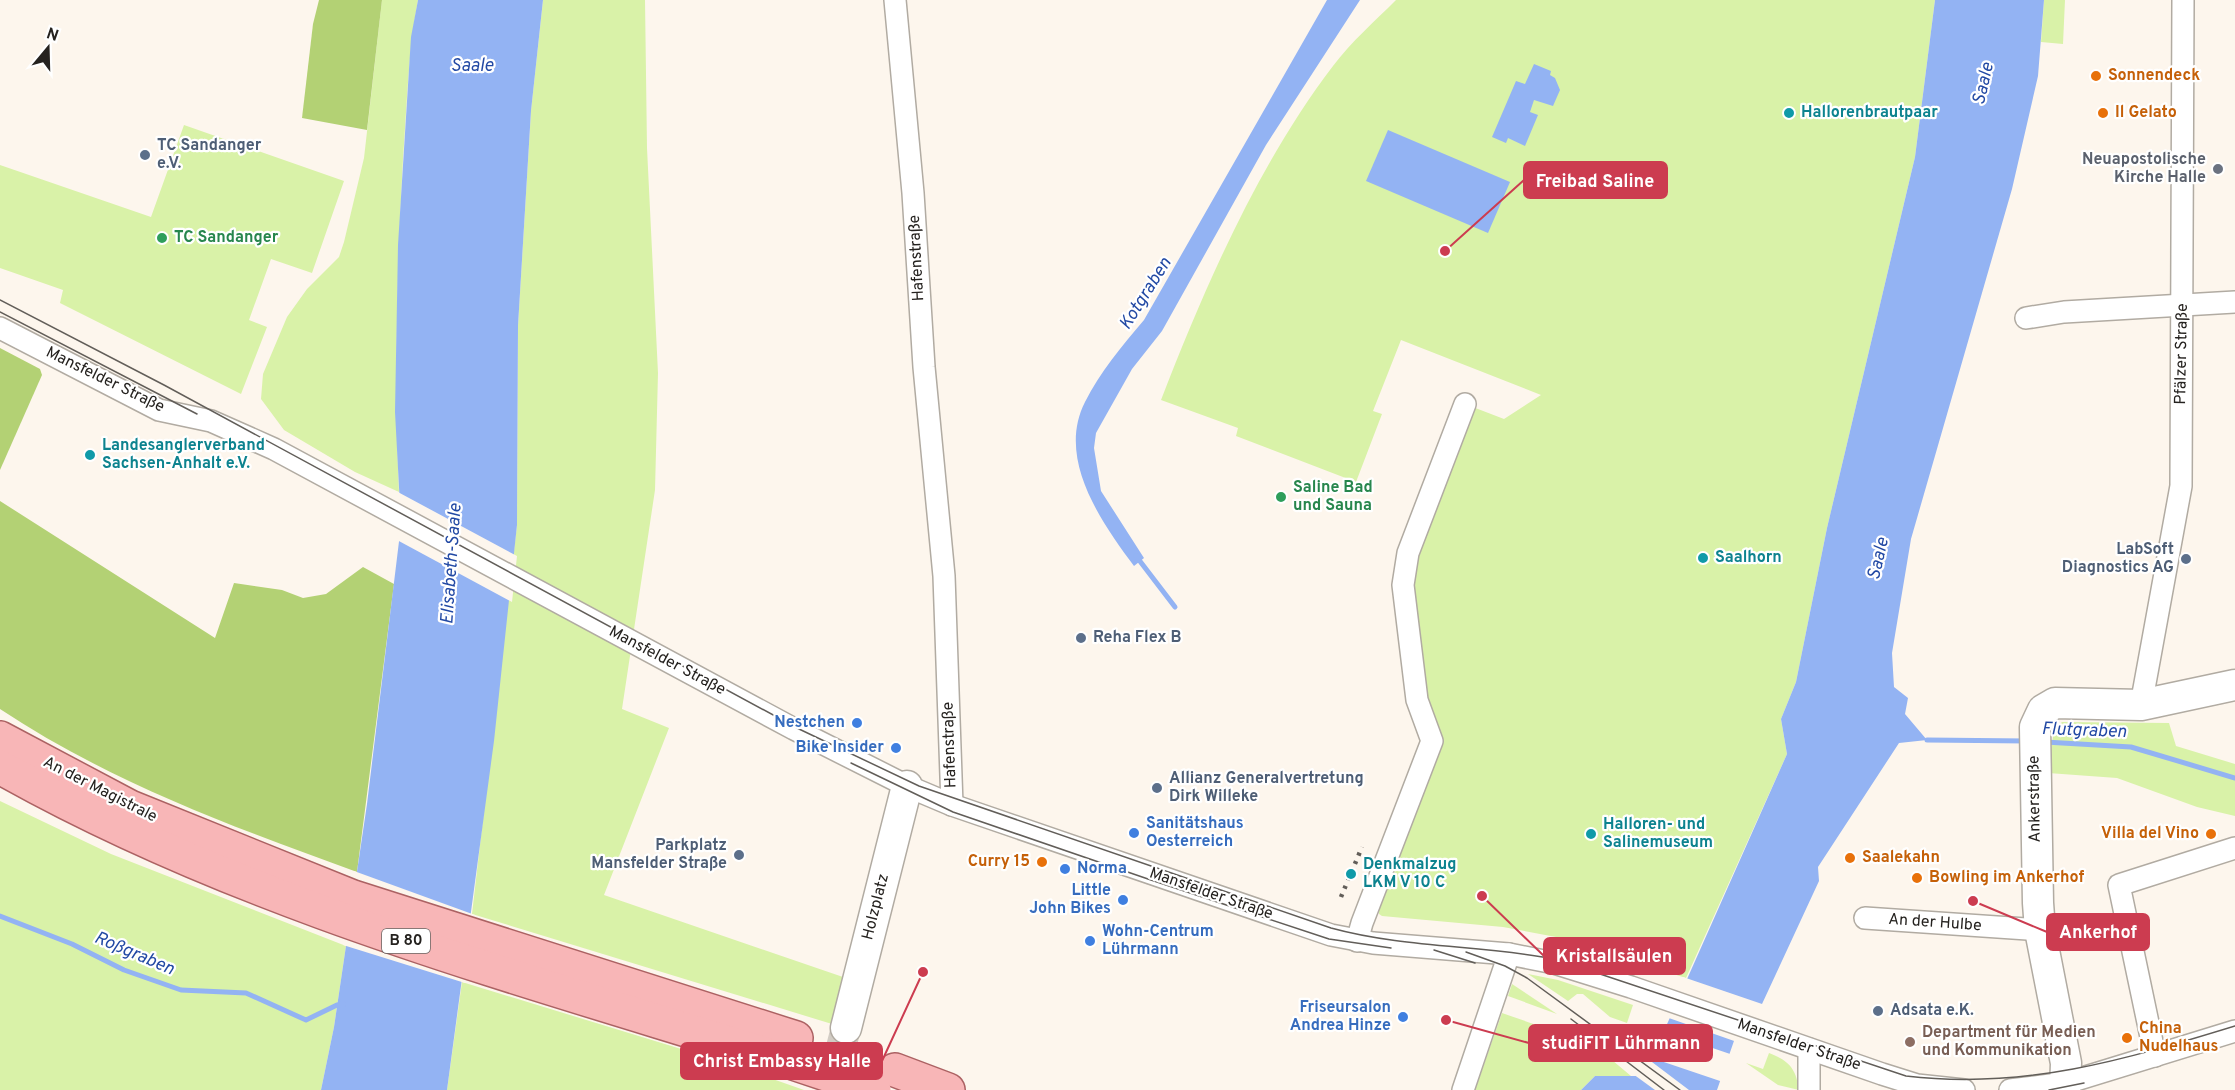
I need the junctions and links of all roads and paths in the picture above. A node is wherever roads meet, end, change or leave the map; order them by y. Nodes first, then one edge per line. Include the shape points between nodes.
1 (895, 0) edge
2 (2183, 0) edge
3 (2235, 302) edge
4 (2183, 305) junction
5 (2026, 318) dead end
6 (0, 328) edge
7 (1465, 404) dead end
8 (2235, 685) edge
9 (2141, 705) junction
10 (0, 738) edge
11 (0, 767) edge
12 (907, 786) junction
13 (51, 795) junction
14 (952, 805) junction
15 (2235, 848) edge
16 (198, 850) junction
17 (1865, 918) dead end
18 (2040, 930) junction
19 (1358, 941) junction
20 (1509, 954) junction
21 (846, 1028) tunnel mouth
22 (2235, 1031) edge
23 (1809, 1049) junction
24 (2155, 1056) junction
25 (884, 1080) edge
26 (1879, 1082) edge
27 (2065, 1087) edge
28 (948, 1090) edge
29 (1464, 1090) edge
30 (1809, 1090) edge
31 (1964, 1090) edge
32 (2010, 1090) edge

1 - 14 street, Hafenstraße via 940,516
2 - 4 street, Pfälzer Straße
3 - 4 street
4 - 5 street
4 - 9 street, Pfälzer Straße via 2181,486
6 - 12 street, Mansfelder Straße via 159,410 228,427 274,449
7 - 19 street via 1408,553 1403,585 1417,700 1432,741
8 - 9 street, Ankerstraße
9 - 18 street, Ankerstraße via 2055,703 2043,710 2035,741
10 - 13 street
10 - 16 main road, An der Magistrale / B 80 via 130,807
11 - 13 main road, B 80
12 - 14 street, Mansfelder Straße
12 - 21 street, Holzplatz
13 - 16 main road, B 80
14 - 19 street, Mansfelder Straße
15 - 24 street via 2119,885
16 - 25 main road, B 80, bridge via 353,897 626,997
17 - 18 street, An der Hulbe
18 - 27 street, Ankerstraße via 2066,1063
19 - 20 street, Mansfelder Straße
20 - 23 street, Mansfelder Straße via 1573,968
20 - 29 street
22 - 24 street
23 - 26 street, Mansfelder Straße
23 - 30 street
24 - 27 street
25 - 28 main road, B 80
26 - 31 street, Mansfelder Straße
27 - 32 street

